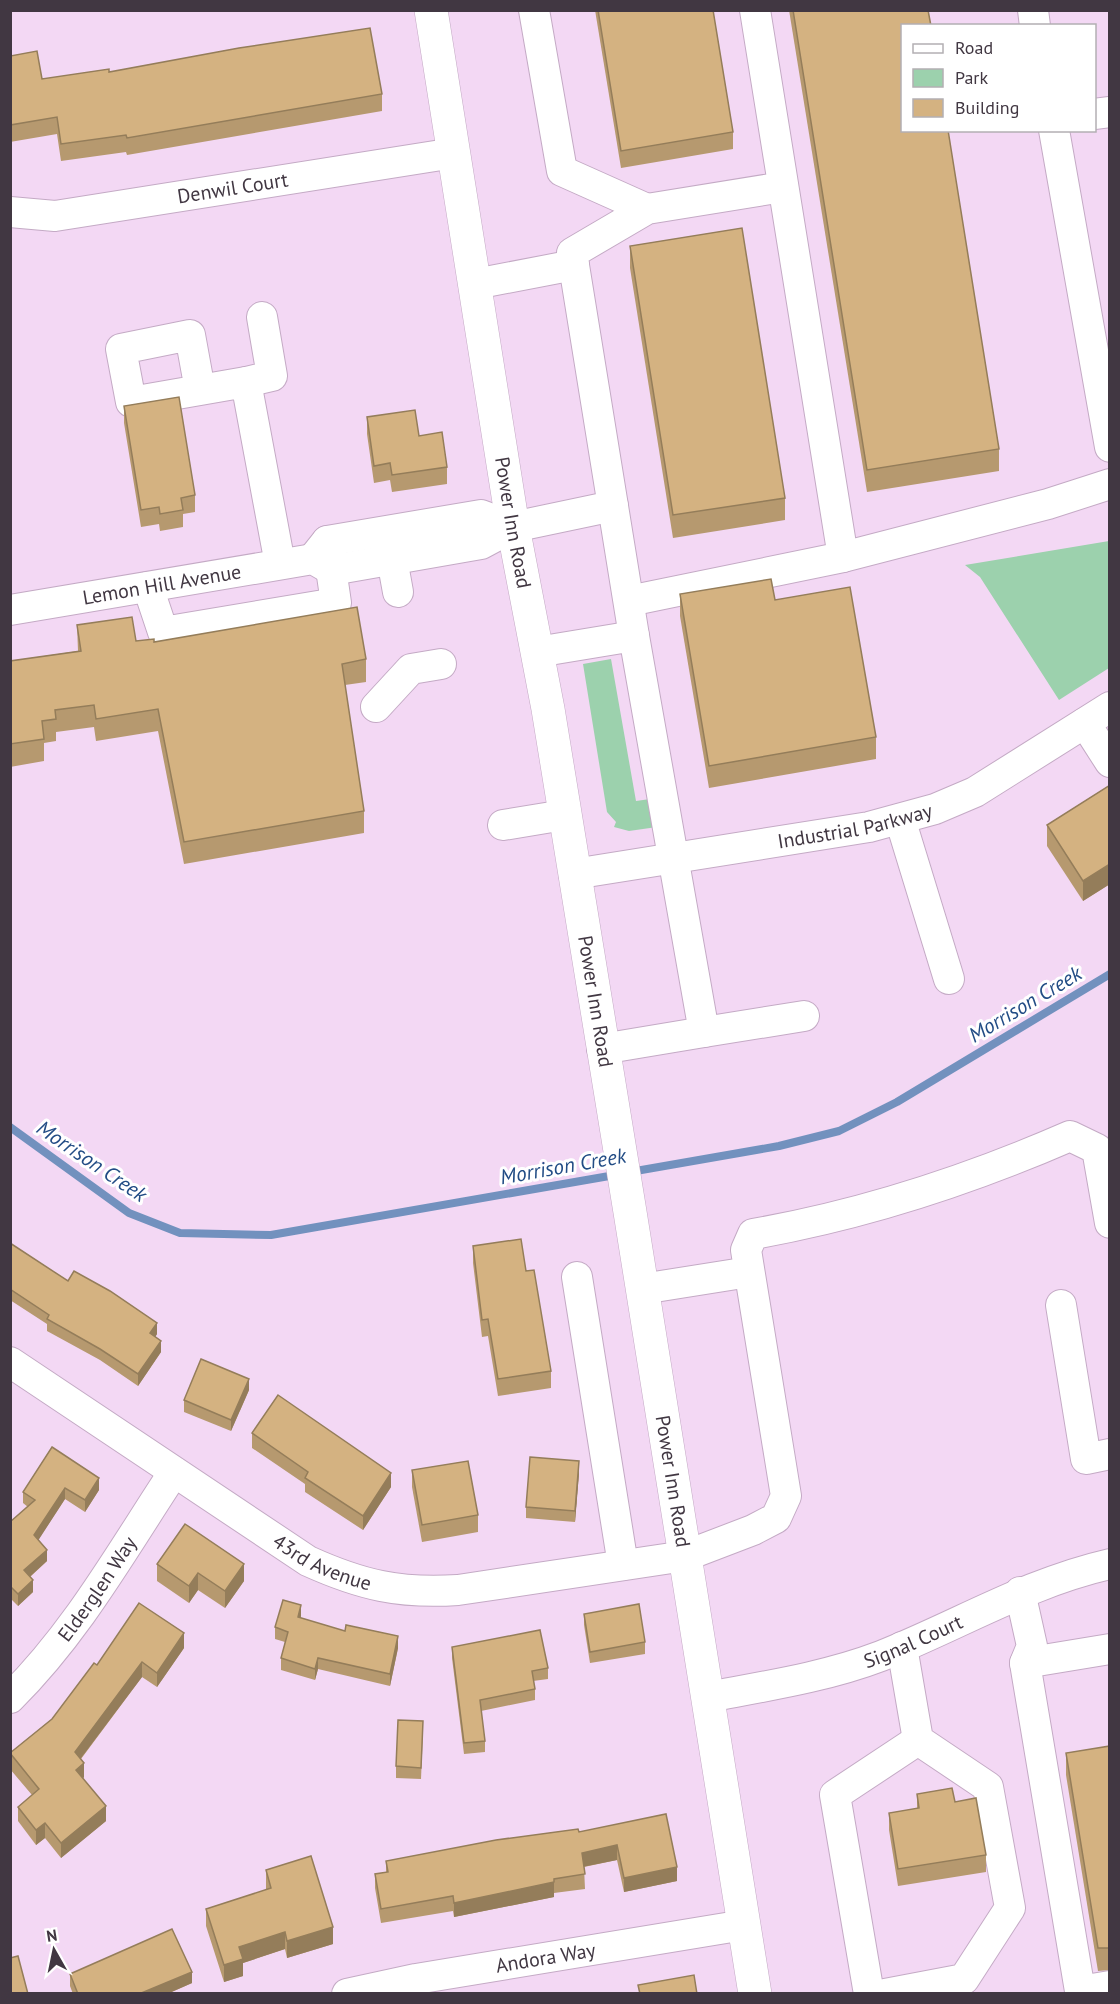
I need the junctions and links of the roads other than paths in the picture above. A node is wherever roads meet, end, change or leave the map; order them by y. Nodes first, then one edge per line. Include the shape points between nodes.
1 (431, 10) edge
2 (534, 10) edge
3 (754, 10) edge
4 (1054, 132) edge
5 (454, 153) junction
6 (783, 187) junction
7 (647, 209) junction
8 (10, 212) edge
9 (574, 265) junction
10 (475, 284) junction
11 (262, 317) dead end
12 (246, 382) junction
13 (200, 390) dead end
14 (1110, 447) edge
15 (1110, 484) edge
16 (613, 506) junction
17 (513, 527) junction
18 (324, 556) junction
19 (843, 557) junction
20 (392, 559) junction
21 (279, 564) junction
22 (148, 587) junction
23 (398, 592) dead end
24 (629, 601) junction
25 (10, 610) edge
26 (634, 636) junction
27 (537, 652) junction
28 (441, 664) dead end
29 (376, 707) dead end
30 (1097, 715) edge
31 (1110, 762) edge
32 (564, 815) junction
33 (900, 819) junction
34 (504, 825) dead end
35 (675, 858) junction
36 (574, 874) junction
37 (949, 979) dead end
38 (804, 1016) dead end
39 (704, 1032) junction
40 (602, 1049) junction
41 (1110, 1223) edge
42 (749, 1272) junction
43 (577, 1276) dead end
44 (642, 1289) junction
45 (1061, 1305) dead end
46 (10, 1362) edge
47 (1110, 1454) edge
48 (174, 1472) junction
49 (686, 1556) junction
50 (1110, 1564) edge
51 (623, 1565) junction
52 (1020, 1592) junction
53 (902, 1647) junction
54 (1110, 1649) edge
55 (1025, 1663) junction
56 (708, 1697) junction
57 (10, 1698) edge
58 (918, 1740) junction
59 (744, 1924) junction
60 (1110, 1986) edge
61 (347, 1994) edge
62 (755, 1994) edge
63 (869, 1994) edge
64 (885, 1994) edge

1 - 5 main road, Power Inn Road
2 - 7 street via 562,171
3 - 6 street
4 - 14 street
5 - 8 street, Denwil Court via 55,216
5 - 10 main road, Power Inn Road
6 - 7 street
6 - 19 street
7 - 9 street via 572,253
9 - 10 street
9 - 16 street
10 - 17 main road, Power Inn Road
11 - 12 street via 272,375
12 - 13 street
12 - 21 street
15 - 19 street
16 - 17 street
16 - 24 street
17 - 18 street, Lemon Hill Avenue via 482,515
17 - 20 street, Lemon Hill Avenue via 481,544
17 - 27 main road, Power Inn Road
18 - 20 street, Lemon Hill Avenue
18 - 21 street, Lemon Hill Avenue
18 - 22 street via 336,603 163,632
19 - 24 street
20 - 23 street
21 - 22 street, Lemon Hill Avenue
22 - 25 street, Lemon Hill Avenue
24 - 26 street
26 - 27 street
26 - 35 street
27 - 32 main road, Power Inn Road
28 - 29 street via 411,669
30 - 31 street
30 - 33 street, Industrial Parkway via 975,792
32 - 34 street
32 - 36 main road, Power Inn Road
33 - 35 street, Industrial Parkway
33 - 37 street
35 - 36 street, Industrial Parkway
35 - 39 street
36 - 40 main road, Power Inn Road
38 - 39 street
39 - 40 street
40 - 44 main road, Power Inn Road
41 - 42 street, 43rd Avenue via 1097,1149 1070,1136 998,1167 811,1224 753,1234 746,1250
42 - 44 street
42 - 49 street, 43rd Avenue via 786,1496 776,1518
43 - 51 street
44 - 49 main road, Power Inn Road
45 - 47 street via 1086,1459
46 - 48 street, 43rd Avenue
48 - 51 street, 43rd Avenue via 308,1561 346,1578 387,1589 458,1590
48 - 57 street, Elderglen Way via 71,1629 44,1665
49 - 51 street, 43rd Avenue
49 - 56 main road, Power Inn Road
50 - 52 street, Signal Court via 1077,1571
52 - 53 street, Signal Court
52 - 55 street via 1032,1646
53 - 56 street, Signal Court via 808,1678
53 - 58 street
54 - 55 street
55 - 60 street via 1080,1991
56 - 59 main road, Power Inn Road
58 - 63 street via 835,1795
58 - 64 street via 988,1788 1010,1908 964,1978
59 - 61 street, Andora Way
59 - 62 main road, Power Inn Road

